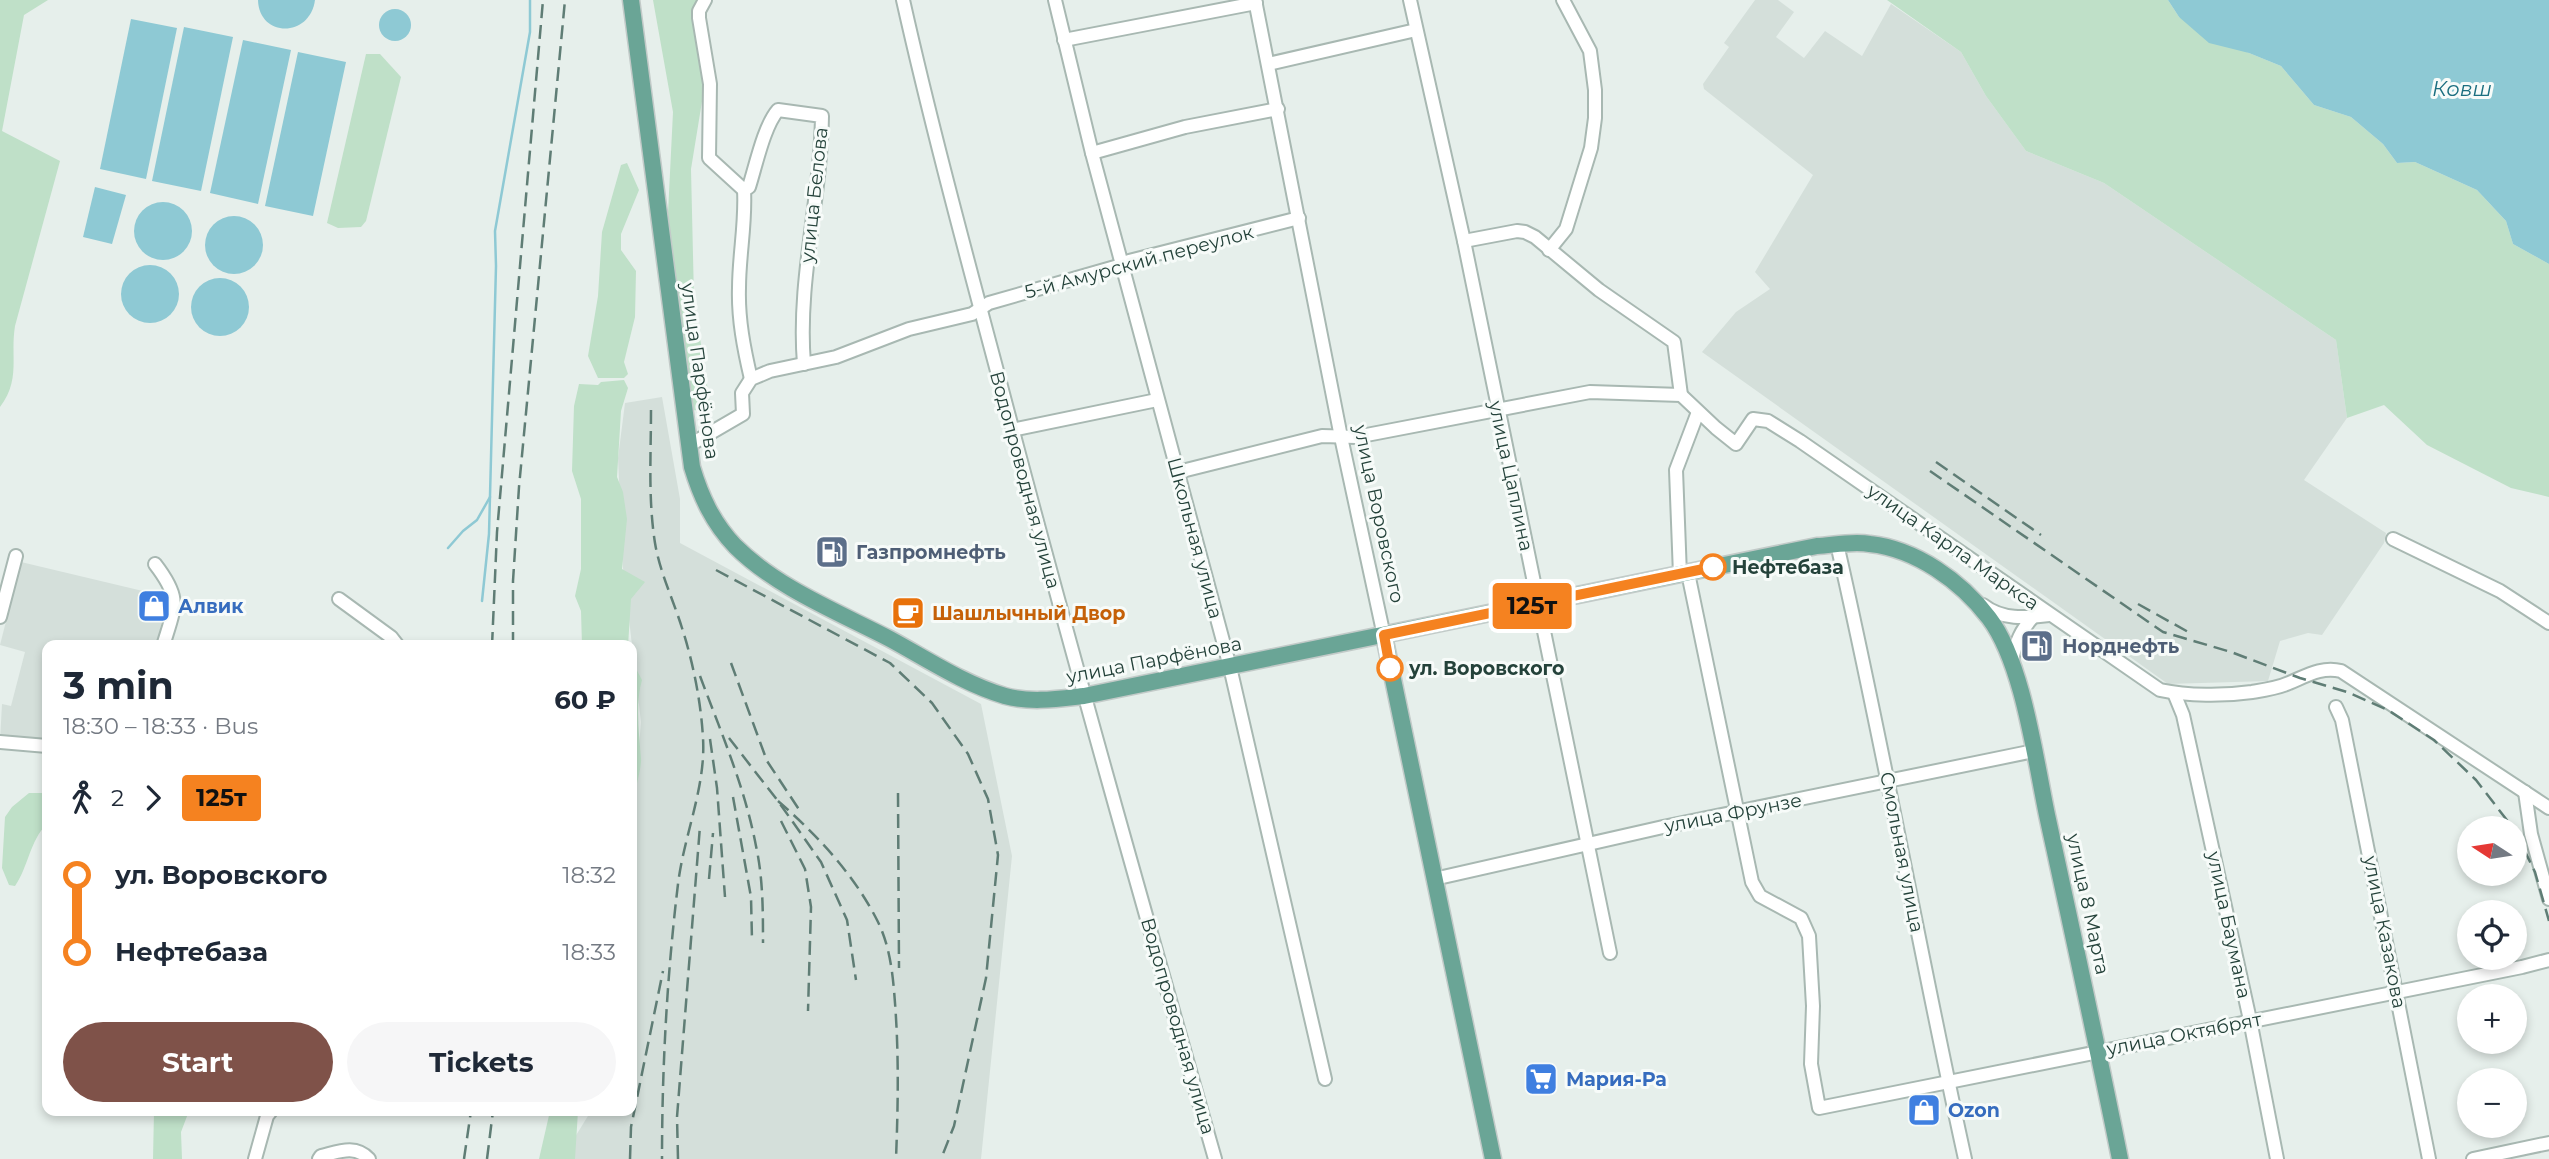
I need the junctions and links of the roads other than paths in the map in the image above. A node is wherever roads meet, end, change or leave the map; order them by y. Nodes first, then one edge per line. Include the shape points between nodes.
1 (631, 0) edge
2 (705, 0) edge
3 (903, 0) edge
4 (1055, 0) edge
5 (1410, 0) edge
6 (1563, 0) edge
7 (1256, 1) edge
8 (1416, 30) junction
9 (1064, 40) junction
10 (1268, 64) junction
11 (1278, 109) junction
12 (1092, 153) junction
13 (744, 190) junction
14 (1298, 218) junction
15 (1464, 241) junction
16 (1549, 250) junction
17 (1122, 265) junction
18 (980, 308) junction
19 (804, 364) junction
20 (751, 379) junction
21 (1681, 395) junction
22 (1157, 400) junction
23 (1497, 409) junction
24 (1698, 412) junction
25 (1012, 430) junction
26 (1341, 437) junction
27 (688, 446) junction
28 (1178, 472) junction
29 (2393, 539) dead end
30 (1837, 544) junction
31 (16, 556) dead end
32 (155, 564) dead end
33 (1684, 574) junction
34 (1970, 596) junction
35 (339, 599) dead end
36 (1537, 605) junction
37 (2049, 615) junction
38 (0, 617) edge
39 (2033, 617) junction
40 (2549, 624) edge
41 (1384, 635) junction
42 (165, 640) edge
43 (393, 640) edge
44 (2012, 660) junction
45 (1230, 667) junction
46 (2174, 693) junction
47 (1084, 696) junction
48 (2336, 707) dead end
49 (0, 743) edge
50 (42, 746) edge
51 (2034, 751) junction
52 (1888, 781) junction
53 (2525, 792) junction
54 (2549, 808) edge
55 (1739, 813) junction
56 (1587, 843) junction
57 (1434, 879) junction
58 (2549, 900) edge
59 (1610, 953) dead end
60 (2549, 960) edge
61 (2397, 992) junction
62 (2250, 1020) junction
63 (2098, 1051) junction
64 (1325, 1079) dead end
65 (1948, 1082) junction
66 (267, 1116) edge
67 (2549, 1143) edge
68 (255, 1159) edge
69 (319, 1159) edge
70 (369, 1159) edge
71 (1215, 1159) edge
72 (1493, 1159) edge
73 (1965, 1159) edge
74 (2120, 1159) edge
75 (2277, 1159) edge
76 (2429, 1159) edge
77 (2473, 1159) edge

1 - 27 main road, улица Парфёнова
2 - 13 street via 699,11 710,84 709,158
3 - 18 street, Водопроводная улица
4 - 9 street, Школьная улица
5 - 8 street, улица Цаплина
6 - 16 street via 1590,51 1595,118 1591,148 1566,229
7 - 9 street
7 - 10 street, улица Воровского
8 - 10 street
8 - 15 street, улица Цаплина
9 - 12 street, Школьная улица
10 - 11 street, улица Воровского
11 - 12 street via 1185,127
11 - 14 street, улица Воровского
12 - 17 street, Школьная улица
13 - 19 street, улица Белова via 778,110 822,116 804,292
13 - 20 street via 738,287 740,330
14 - 17 street, 5-й Амурский переулок
14 - 26 street, улица Воровского
15 - 16 street via 1517,230 1535,237
15 - 23 street, улица Цаплина
16 - 21 street via 1674,342
17 - 18 street, 5-й Амурский переулок
17 - 22 street, Школьная улица
18 - 19 street, 5-й Амурский переулок
18 - 25 street, Водопроводная улица
19 - 20 street, 5-й Амурский переулок
20 - 27 street via 742,393 743,414
21 - 23 street via 1590,392
21 - 24 street, улица Карла Маркса
22 - 25 street
22 - 28 street, Школьная улица
23 - 26 street
23 - 36 street, улица Цаплина
24 - 33 street via 1676,470
24 - 37 street, улица Карла Маркса via 1736,444 1753,419 1768,421
25 - 47 street, Водопроводная улица
26 - 28 street via 1322,436
26 - 41 street, улица Воровского
27 - 47 main road, улица Парфёнова via 695,477 720,530 764,569 797,590 986,690 1029,700
28 - 45 street, Школьная улица
29 - 40 street via 2500,591
30 - 33 main road, улица 8 Марта
30 - 34 main road, улица 8 Марта via 1868,543 1897,549 1921,560
30 - 52 street, Смольная улица
31 - 38 street
32 - 42 street via 170,584 175,604
33 - 36 main road, улица Парфёнова
33 - 55 street
34 - 39 street via 1999,615
34 - 44 main road, улица 8 Марта via 2000,634
35 - 43 street
36 - 41 main road, улица Парфёнова
36 - 56 street, улица Цаплина
37 - 39 street
37 - 46 street, улица Карла Маркса via 2160,690
39 - 44 street via 2020,634
41 - 45 main road, улица Парфёнова
41 - 57 main road, улица Воровского
44 - 51 main road, улица 8 Марта
45 - 47 main road, улица Парфёнова
45 - 64 street, Школьная улица
46 - 53 street, улица Карла Маркса via 2251,692 2335,669
46 - 62 street, улица Баумана via 2183,715
47 - 71 street, Водопроводная улица
48 - 61 street, улица Казакова
49 - 50 street
51 - 52 street, улица Фрунзе
51 - 63 main road, улица 8 Марта
52 - 55 street, улица Фрунзе
52 - 65 street, Смольная улица
53 - 54 street, улица Карла Маркса
53 - 58 street
55 - 56 street, улица Фрунзе
55 - 65 street, улица Октябрят via 1757,891 1801,918 1809,936 1811,1064 1819,1108
56 - 57 street, улица Фрунзе
56 - 59 street, улица Цаплина
57 - 72 main road, улица Воровского
60 - 61 street, улица Октябрят
61 - 62 street, улица Октябрят
61 - 76 street, улица Казакова
62 - 63 street, улица Октябрят
62 - 75 street, улица Баумана
63 - 65 street, улица Октябрят
63 - 74 main road, улица 8 Марта
65 - 73 street, Смольная улица
66 - 68 street
67 - 77 street
69 - 70 street via 353,1149

